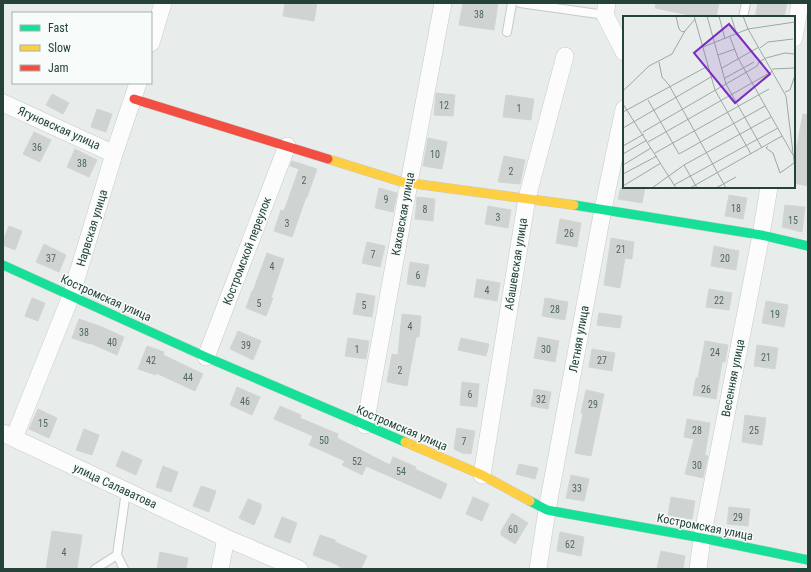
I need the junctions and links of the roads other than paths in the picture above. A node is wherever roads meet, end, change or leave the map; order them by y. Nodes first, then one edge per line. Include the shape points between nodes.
1 (443, 3) edge
2 (512, 3) edge
3 (520, 3) edge
4 (746, 3) edge
5 (800, 3) edge
6 (158, 5) edge
7 (606, 9) edge
8 (743, 16) edge
9 (507, 32) dead end
10 (795, 32) edge
11 (152, 38) edge
12 (622, 44) edge
13 (565, 56) dead end
14 (136, 91) edge
15 (3, 103) edge
16 (623, 114) edge
17 (287, 146) junction
18 (114, 154) junction
19 (409, 183) junction
20 (769, 188) edge
21 (527, 198) junction
22 (603, 209) junction
23 (761, 235) junction
24 (808, 246) edge
25 (3, 265) edge
26 (71, 296) junction
27 (206, 357) junction
28 (365, 425) junction
29 (8, 435) edge
30 (482, 475) junction
31 (126, 491) junction
32 (547, 510) junction
33 (226, 538) junction
34 (702, 538) junction
35 (116, 555) junction
36 (808, 560) edge
37 (95, 569) edge
38 (124, 569) edge
39 (220, 569) edge
40 (299, 569) edge
41 (538, 569) edge
42 (698, 569) edge

1 - 19 street, Каховская улица
2 - 9 lane
3 - 7 lane
4 - 8 lane
5 - 10 street
6 - 11 street
7 - 12 street
13 - 21 street, Абашевская улица
14 - 17 street
14 - 18 street, Нарвская улица
15 - 18 street, Ягуновская улица
16 - 22 street, Летняя улица
17 - 19 street
17 - 27 street, Костромской переулок
18 - 26 street, Нарвская улица
19 - 21 street
19 - 28 street, Каховская улица
20 - 23 street, Весенняя улица
21 - 22 street
21 - 30 street, Абашевская улица
22 - 23 street
22 - 32 street, Летняя улица
23 - 24 street
23 - 34 street, Весенняя улица
25 - 26 street, Костромская улица
26 - 27 street, Костромская улица
26 - 29 street, Нарвская улица
27 - 28 street, Костромская улица
28 - 30 street, Костромская улица
29 - 31 street, улица Салаватова
30 - 32 street, Костромская улица
31 - 33 street, улица Салаватова
31 - 35 lane
32 - 34 street, Костромская улица
32 - 41 street, Летняя улица
33 - 39 street
33 - 40 street, улица Салаватова
34 - 36 street, Костромская улица
34 - 42 street, Весенняя улица
35 - 37 lane
35 - 38 lane

